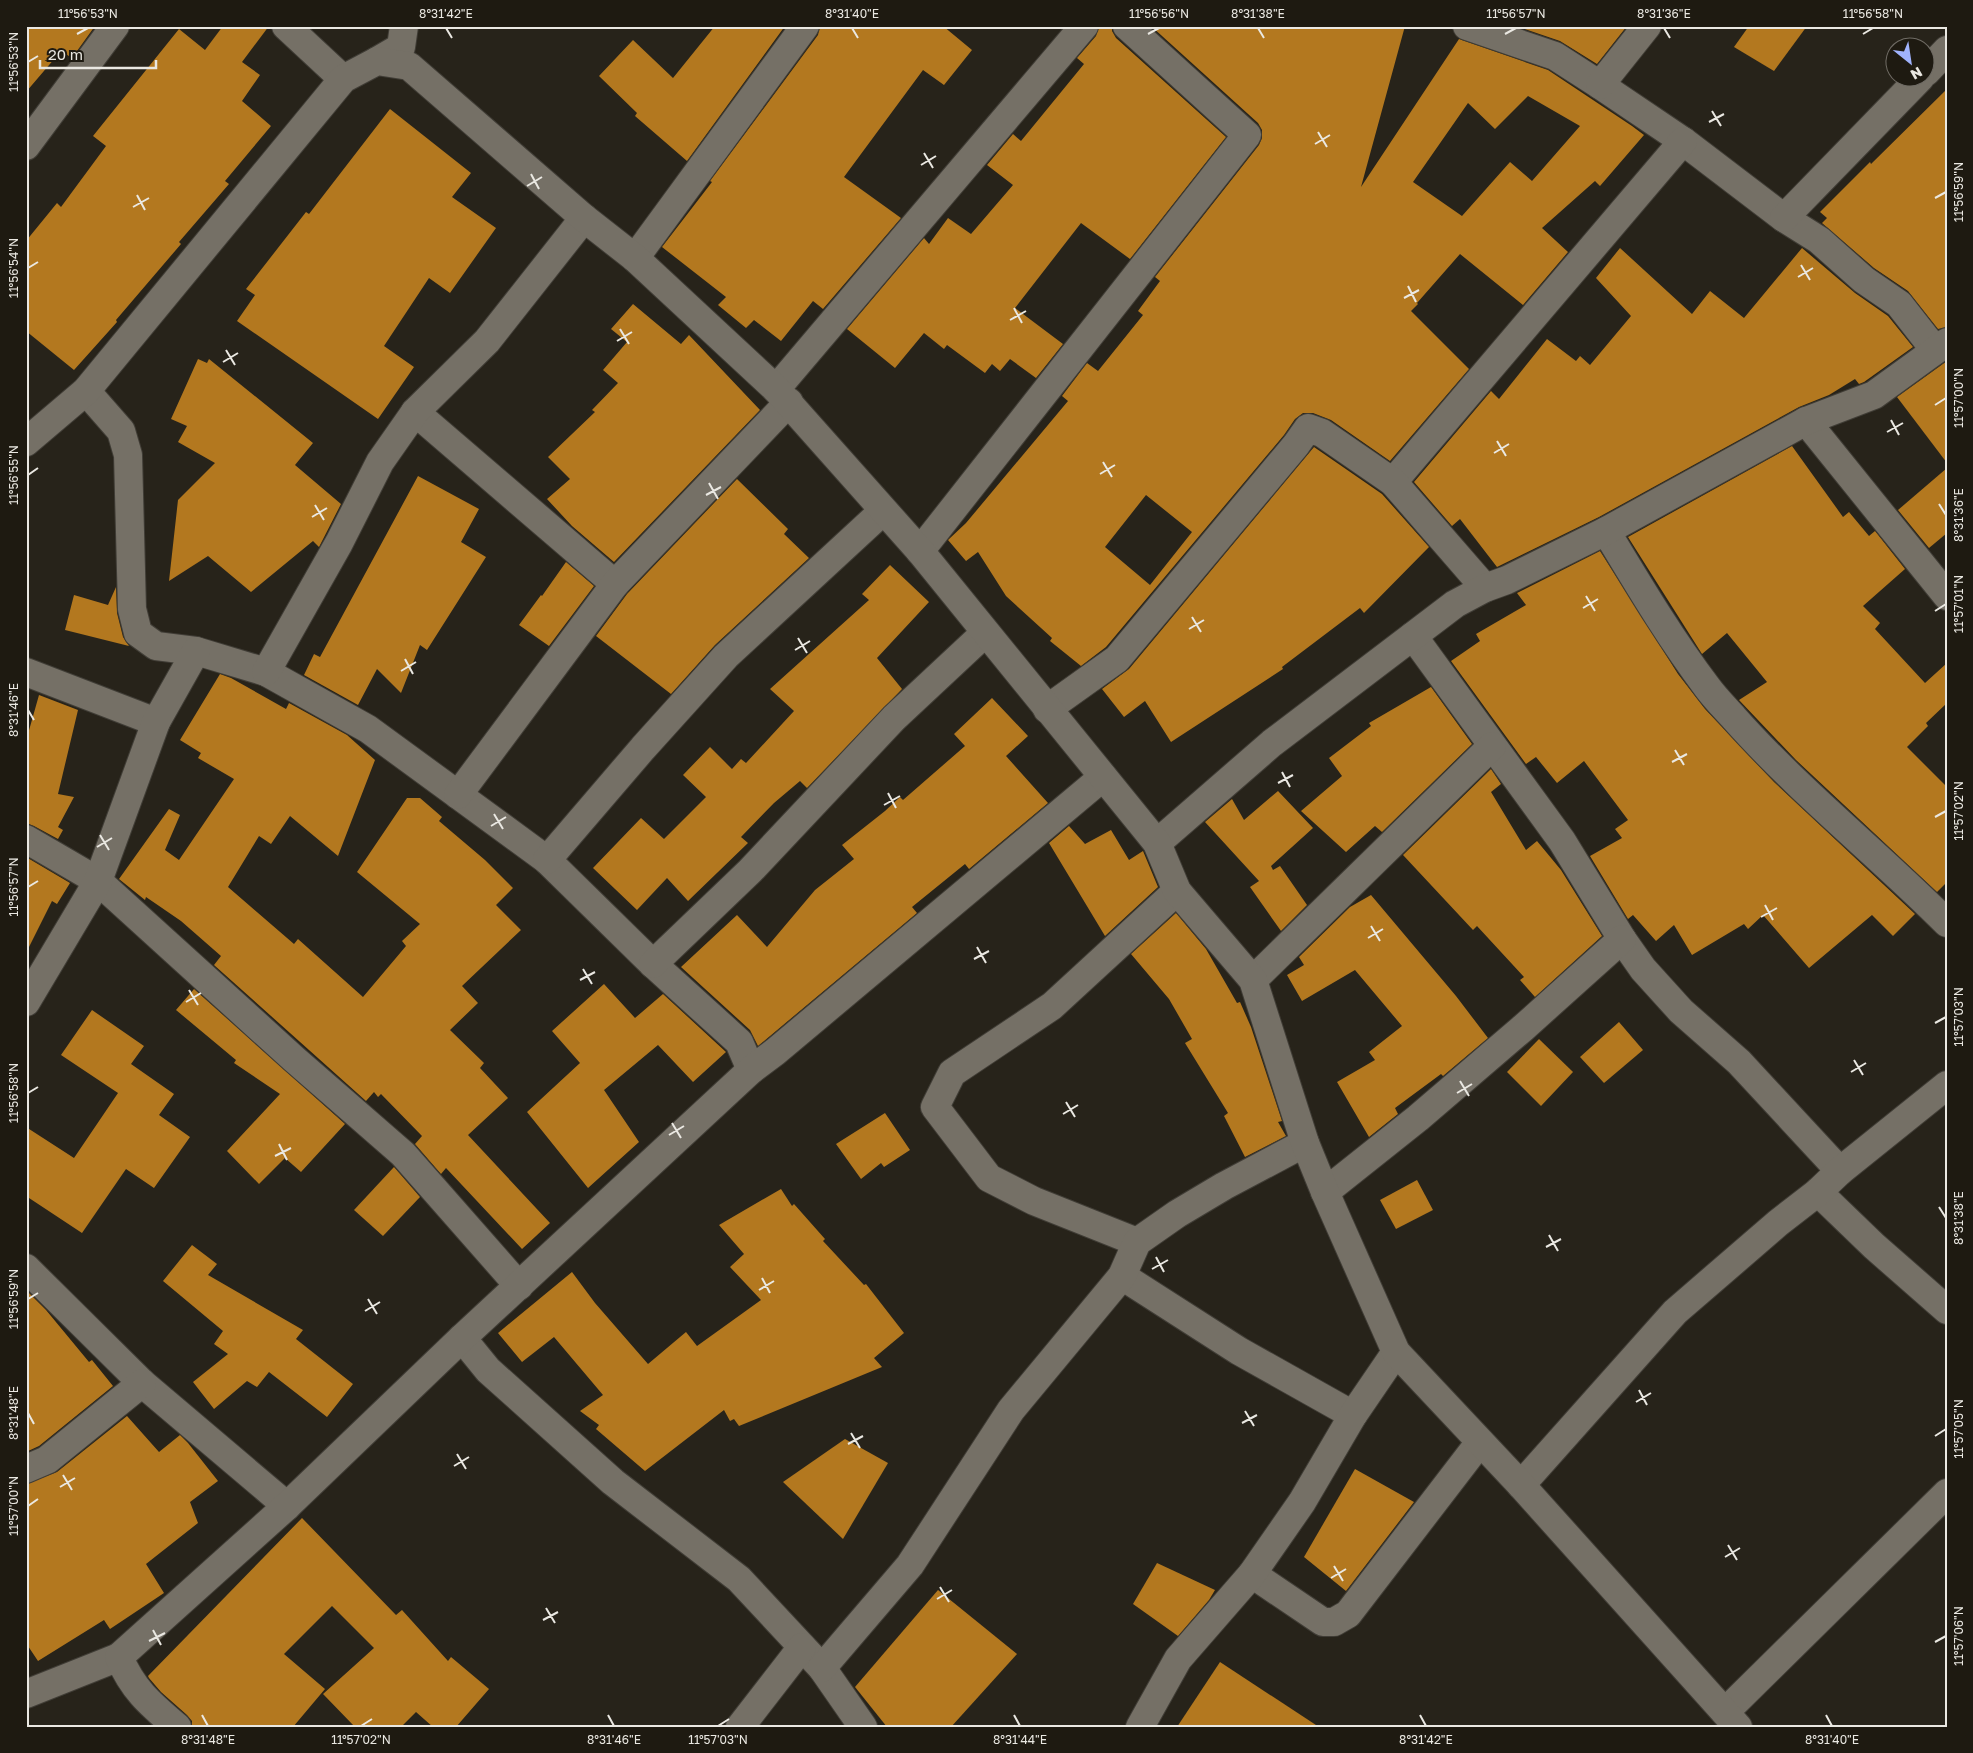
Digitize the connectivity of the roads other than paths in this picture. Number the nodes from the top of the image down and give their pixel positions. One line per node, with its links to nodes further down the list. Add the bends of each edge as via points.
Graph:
1 (115, 26): 17 (street)
2 (286, 26): 13 (street)
3 (423, 26): 9 (street)
4 (805, 26): 20 (street)
5 (1084, 26): 23 (street)
6 (1126, 26): 30 (street, via 1247,135)
7 (1467, 26): 14 (street, via 1555,56)
8 (1647, 26): 14 (street)
9 (402, 36): 11 (street)
10 (1947, 50): 12 (street)
11 (376, 61): 13 (street); 18 (street, via 409,66)
12 (1936, 62)
13 (343, 79): 22 (street)
14 (1600, 85): 16 (street)
15 (1910, 88): 19 (street)
16 (1683, 141): 19 (street); 27 (street)
17 (26, 146)
18 (584, 218): 20 (street); 24 (street, via 487,341)
19 (1784, 218): 21 (street, via 1819,240 1864,280 1899,304)
20 (635, 258): 23 (street)
21 (1941, 346): 25 (street, via 1874,395)
22 (86, 391): 26 (street); 36 (street, via 121,431 128,455 132,609 138,633 156,646)
23 (783, 396): 28 (street); 32 (street)
24 (415, 412): 32 (street); 38 (street, via 380,462 339,543)
25 (1806, 421): 29 (street); 31 (street)
26 (26, 442)
27 (1393, 482): 33 (street); 39 (street, via 1322,433 1308,428 1117,658)
28 (883, 511): 30 (street); 46 (street, via 726,656)
29 (1606, 531): 33 (street); 49 (street, via 1707,687 1758,746)
30 (920, 551): 34 (street)
31 (1942, 578)
32 (616, 584): 43 (street)
33 (1485, 588): 35 (street, via 1455,604)
34 (985, 634): 39 (street); 51 (street, via 894,718 750,871)
35 (1413, 636): 41 (street); 45 (street, via 1272,743)
36 (196, 651): 38 (street); 40 (street)
37 (26, 672): 40 (street)
38 (266, 672): 43 (street, via 368,729)
39 (1047, 709): 42 (street)
40 (156, 722): 47 (street)
41 (1492, 746): 50 (street, via 1562,841); 52 (street)
42 (1103, 777): 45 (street); 54 (street)
43 (458, 795): 46 (street)
44 (26, 839): 47 (street)
45 (1156, 843): 48 (street)
46 (547, 860): 51 (street)
47 (98, 881): 53 (street); 63 (street, via 403,1154)
48 (1176, 891): 52 (street); 60 (street, via 1052,1006 952,1073 935,1107 989,1178 1034,1201)
49 (1947, 923)
50 (1622, 939): 57 (street, via 1643,969 1681,1011 1739,1062); 58 (street, via 1418,1118)
51 (653, 964): 54 (street, via 739,1042)
52 (1253, 980): 56 (street)
53 (26, 1002)
54 (751, 1070): 63 (street)
55 (1947, 1085): 57 (street)
56 (1305, 1143): 58 (street); 60 (street, via 1224,1186)
57 (1840, 1171): 59 (street)
58 (1325, 1192): 66 (street)
59 (1818, 1192): 64 (street); 71 (street, via 1675,1312)
60 (1137, 1242): 62 (street)
61 (26, 1268): 67 (street)
62 (1122, 1276): 68 (street, via 1239,1351); 77 (street, via 1011,1410 910,1565)
63 (519, 1286): 65 (street)
64 (1947, 1310)
65 (462, 1338): 72 (street); 75 (street, via 488,1370 613,1482 739,1579)
66 (1396, 1352): 68 (street); 69 (street)
67 (142, 1383): 70 (street, via 46,1460); 72 (street)
68 (1353, 1415): 74 (street, via 1302,1502)
69 (1480, 1442): 71 (street); 74 (street, via 1348,1614 1334,1622 1323,1622)
70 (26, 1469)
71 (1521, 1485): 79 (street)
72 (287, 1506): 76 (street)
73 (1940, 1510): 79 (street)
74 (1252, 1574): 83 (street, via 1178,1659)
75 (802, 1647): 77 (street); 81 (street)
76 (119, 1657): 78 (street); 80 (street, via 127,1677 144,1698)
77 (822, 1668): 82 (street)
78 (26, 1694)
79 (1732, 1720)
80 (176, 1727)
81 (740, 1727)
82 (863, 1727)
83 (1140, 1727)

